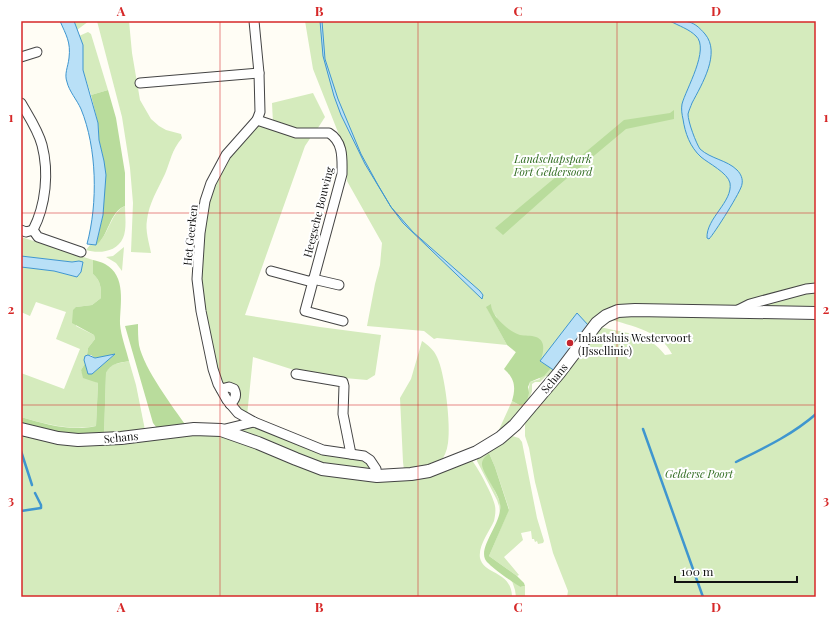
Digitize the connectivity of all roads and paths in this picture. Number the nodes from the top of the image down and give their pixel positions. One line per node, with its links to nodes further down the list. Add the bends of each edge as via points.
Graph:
1 (254, 21): 4 (street)
2 (37, 52): 3 (street)
3 (21, 57)
4 (259, 73): 5 (street); 7 (street, via 260,112)
5 (140, 83)
6 (21, 104): 9 (street, via 42,145 46,168 44,199)
7 (257, 120): 12 (street, Heegsche Bouwing, via 296,133 329,133 339,144 342,174); 19 (street, Het Geerken, via 226,155 211,183 200,233 197,279 200,307 221,389 226,400 238,413)
8 (21, 230): 9 (street)
9 (33, 230): 10 (street, via 38,237)
10 (81, 252)
11 (271, 271): 12 (street)
12 (312, 280): 13 (street); 17 (street, Heegsche Bouwing, via 305,311)
13 (339, 285)
14 (816, 288): 15 (street, Schans, via 750,304)
15 (735, 312): 16 (street, Schans); 23 (street, Schans, via 635,310 618,311 606,316 592,329 515,425 500,438 477,452 428,471)
16 (816, 313)
17 (343, 321)
18 (296, 374): 22 (street, via 343,382 343,414)
19 (254, 422): 21 (street, Schans); 22 (street, via 316,447)
20 (21, 429): 21 (street, Schans, via 78,440 121,438 194,429)
21 (221, 430): 23 (street, Schans, via 322,469)
22 (351, 454): 23 (street, via 364,456 370,460)
23 (377, 476)

